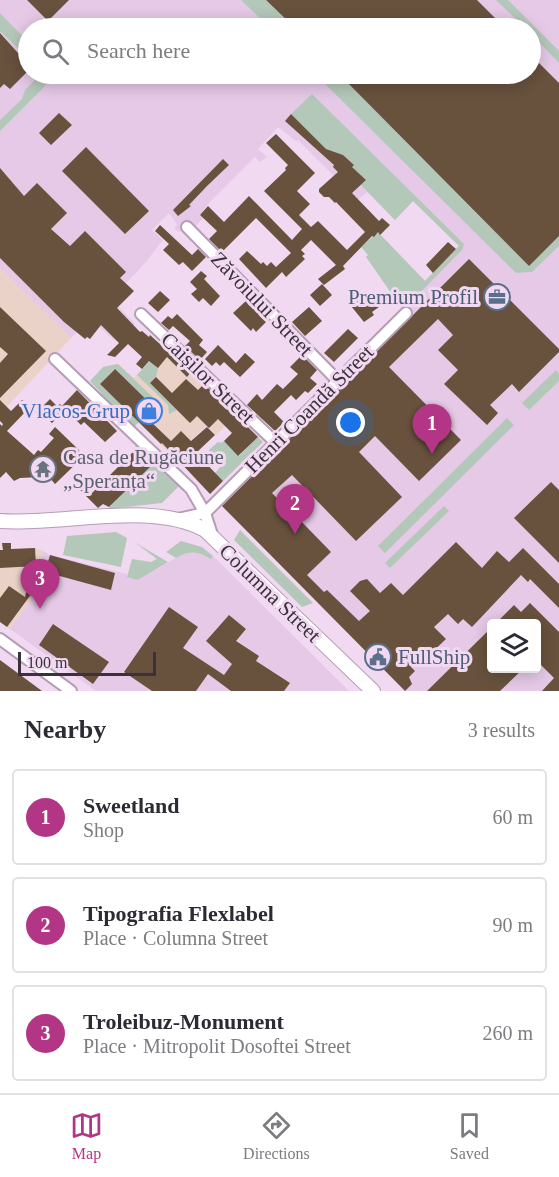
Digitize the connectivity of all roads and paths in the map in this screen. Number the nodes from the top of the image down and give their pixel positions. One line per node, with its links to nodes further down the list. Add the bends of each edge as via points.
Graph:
1 (187, 227): 5 (street, Zăvoiului Street)
2 (406, 313): 5 (street, Henri Coandă Street)
3 (141, 314): 6 (street, Caișilor Street)
4 (55, 359): 7 (street, Columna Street, via 191,489)
5 (337, 380): 6 (street, Henri Coandă Street)
6 (275, 442): 7 (street, Henri Coandă Street)
7 (205, 513): 8 (street); 10 (street, Columna Street)
8 (178, 519): 9 (main road, via 125,516); 10 (main road)
9 (0, 521)
10 (213, 538): 13 (main road, Columna Street)
11 (0, 639): 12 (street)
12 (71, 691)
13 (373, 691)

